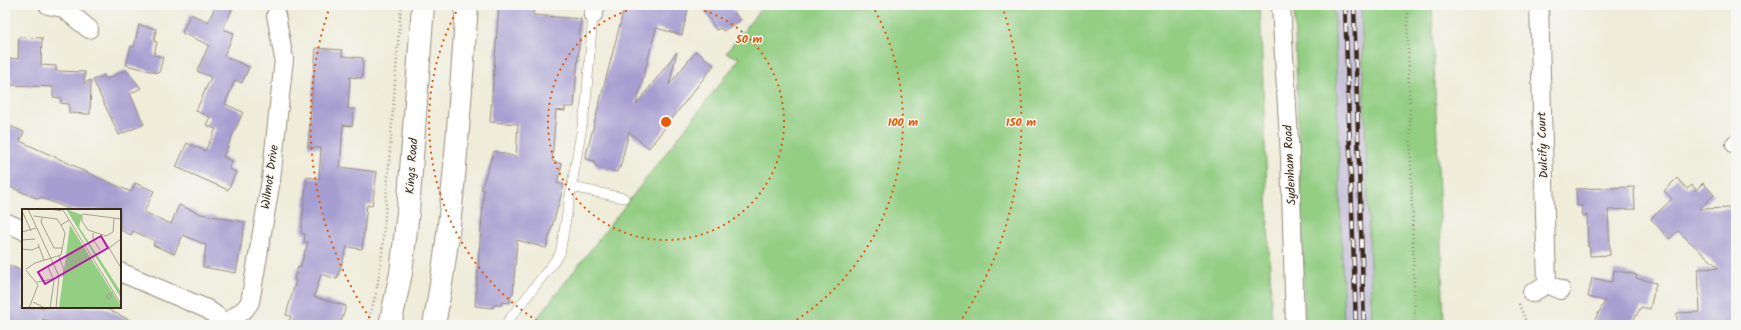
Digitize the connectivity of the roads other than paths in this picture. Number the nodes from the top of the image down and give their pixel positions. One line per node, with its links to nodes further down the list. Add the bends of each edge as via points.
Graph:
1 (48, 5): 8 (street, via 63,8)
2 (423, 5): 16 (main road, Kings Road, via 402,273)
3 (467, 5): 17 (main road, via 452,195)
4 (1281, 5): 19 (street, Sydenham Road)
5 (1539, 5): 14 (street, Dulcify Court)
6 (594, 10): 9 (lane, via 586,103)
7 (276, 15): 15 (street, Wilmot Drive, via 284,59 267,203 250,302 235,318)
8 (89, 29)
9 (572, 187): 10 (lane); 18 (lane, via 560,254)
10 (624, 198)
11 (5, 222): 12 (street)
12 (22, 230)
13 (121, 272): 15 (street, via 207,309)
14 (1540, 292)
15 (224, 324)
16 (390, 325)
17 (434, 325)
18 (505, 325)
19 (1296, 325)

